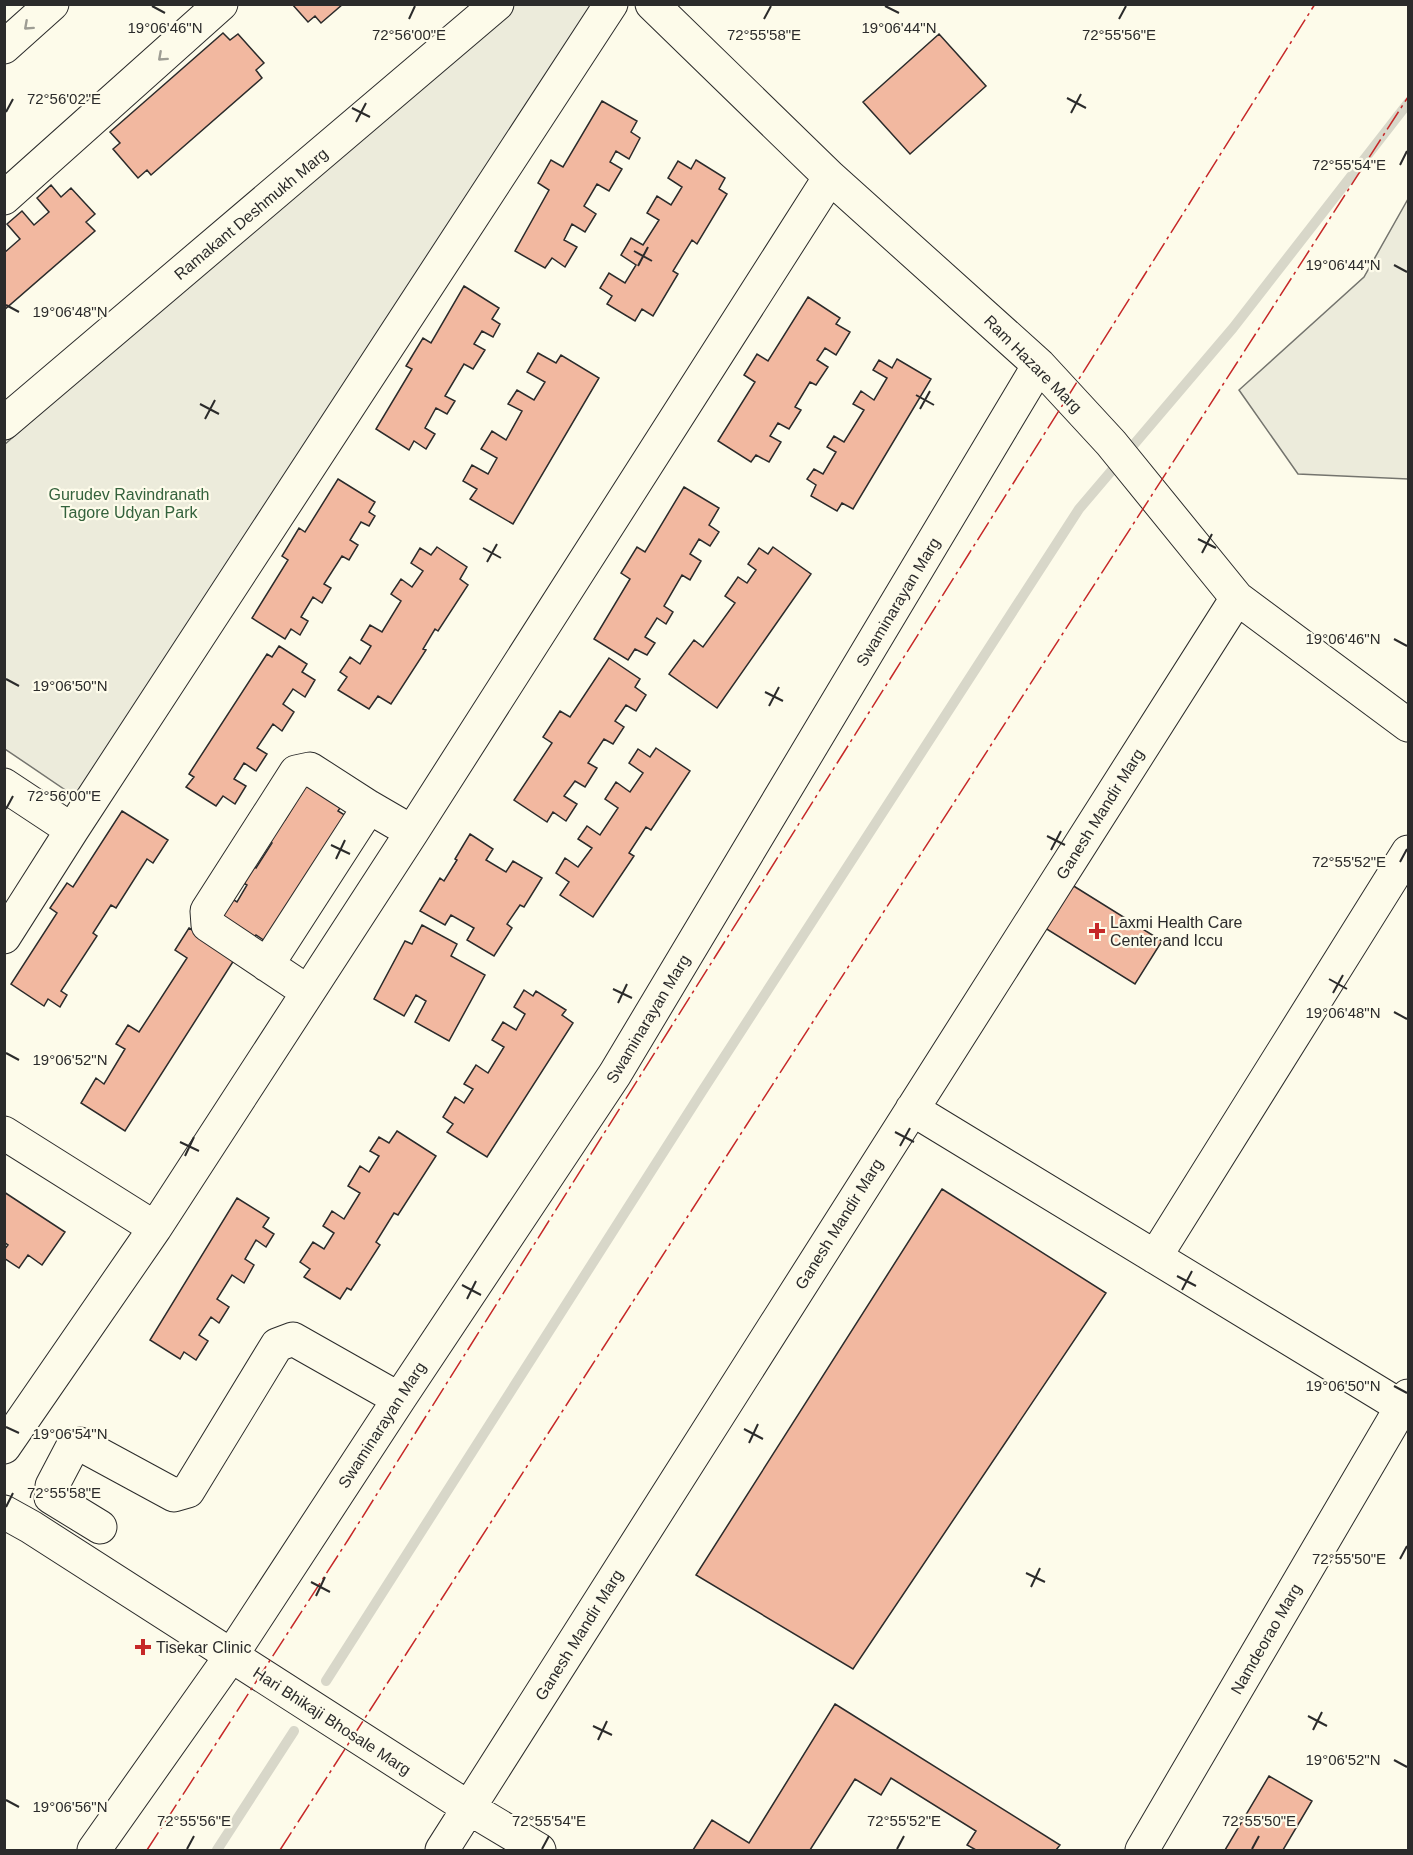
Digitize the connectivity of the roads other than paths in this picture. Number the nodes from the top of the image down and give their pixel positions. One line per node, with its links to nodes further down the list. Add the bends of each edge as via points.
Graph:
1 (52, 4): 6 (main road, one-way to 6)
2 (221, 4): 8 (main road, one-way to 8)
3 (497, 4): 10 (main road, Ramakant Deshmukh Marg)
4 (611, 4): 15 (main road)
5 (652, 4): 7 (main road, Ram Hazare Marg)
6 (4, 47)
7 (830, 177): 9 (main road, Ram Hazare Marg); 16 (main road)
8 (4, 198)
9 (1039, 366): 11 (main road, Ram Hazare Marg, via 1111,443); 27 (main road, Swaminarayan Marg, via 615,1074)
10 (4, 423)
11 (1236, 598): 12 (main road, Ram Hazare Marg); 23 (main road, Ganesh Mandir Marg)
12 (1408, 726)
13 (4, 785): 15 (main road)
14 (362, 817): 16 (main road); 19 (main road); 21 (main road, via 310,769 296,772 207,911 208,925)
15 (72, 830): 18 (main road)
16 (405, 842): 20 (main road)
17 (1408, 852): 26 (main road)
18 (4, 937)
19 (284, 938): 20 (main road); 21 (main road)
20 (326, 964): 22 (main road)
21 (267, 965): 22 (main road)
22 (308, 992): 25 (main road)
23 (912, 1109): 26 (main road); 35 (main road, Ganesh Mandir Marg)
24 (4, 1133): 25 (main road)
25 (155, 1228): 29 (main road)
26 (1155, 1257): 28 (main road)
27 (399, 1398): 30 (main road, via 293,1339 277,1345 188,1491 174,1495 80,1444 73,1446 52,1485 51,1497); 34 (main road, Swaminarayan Marg)
28 (1406, 1404): 39 (main road, Namdeorao Marg)
29 (4, 1447)
30 (69, 1508): 32 (main road); 33 (main road)
31 (4, 1512): 33 (main road, Hari Bhikaji Bhosale Marg)
32 (100, 1527)
33 (51, 1539): 34 (main road, Hari Bhikaji Bhosale Marg)
34 (231, 1656): 35 (main road, Hari Bhikaji Bhosale Marg); 36 (main road, Swaminarayan Marg)
35 (469, 1809): 37 (main road, Ganesh Mandir Marg); 38 (main road, Hari Bhikaji Bhosale Marg)
36 (94, 1851)
37 (442, 1851)
38 (540, 1851)
39 (1142, 1851)

